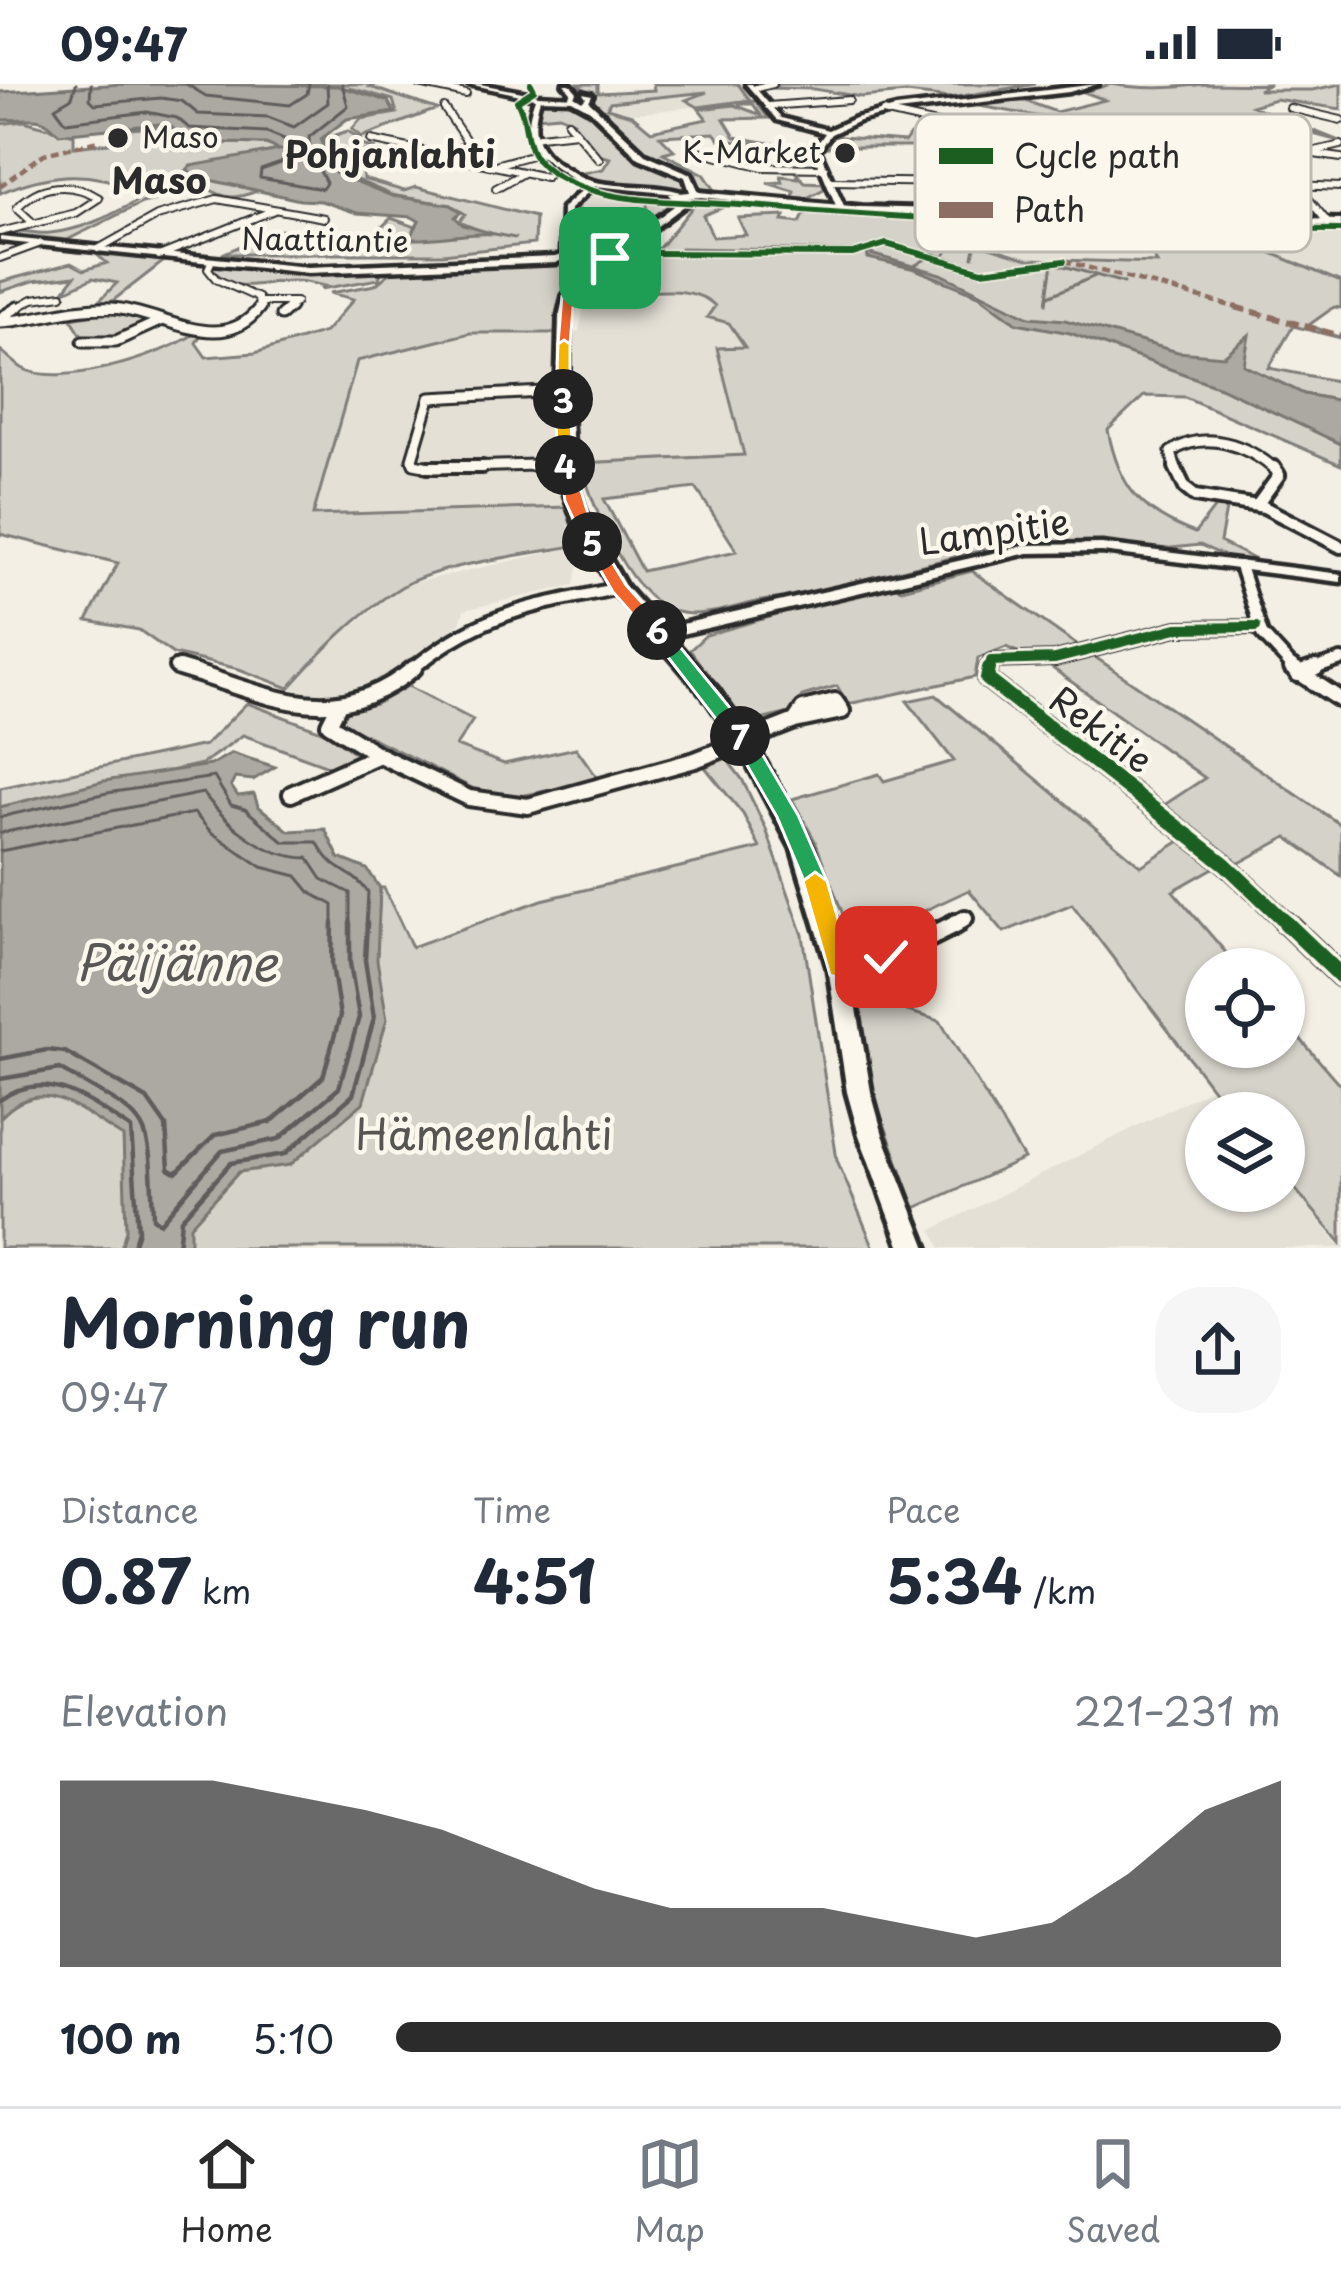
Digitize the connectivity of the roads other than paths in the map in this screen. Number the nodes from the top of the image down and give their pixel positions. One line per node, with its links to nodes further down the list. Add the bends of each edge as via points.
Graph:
1 (419, 84): 7 (street)
2 (471, 84): 9 (street)
3 (567, 84): 8 (main road)
4 (773, 84): 6 (street)
5 (1095, 84): 14 (street)
6 (753, 86): 11 (street)
7 (466, 94)
8 (577, 96): 9 (street); 39 (main road, via 642,156 682,173)
9 (540, 97): 20 (street)
10 (849, 100): 11 (street)
11 (768, 106): 19 (street, via 780,120)
12 (444, 108): 26 (street, via 469,145)
13 (1290, 108): 16 (street)
14 (883, 112): 15 (street); 19 (street)
15 (915, 119)
16 (1341, 120)
17 (568, 122): 18 (street)
18 (576, 132): 20 (street); 28 (street)
19 (827, 132): 30 (street, via 816,145)
20 (531, 136): 23 (street)
21 (370, 140): 26 (street)
22 (1341, 145): 25 (street)
23 (542, 152): 29 (street); 35 (street, via 556,168)
24 (699, 152): 30 (street, via 764,167)
25 (1313, 153): 27 (street)
26 (446, 155): 29 (street)
27 (1341, 158)
28 (599, 159)
29 (494, 166): 31 (street)
30 (825, 168): 34 (street)
31 (524, 172): 32 (street); 38 (street)
32 (546, 177)
33 (915, 177): 34 (street)
34 (831, 181): 41 (street)
35 (595, 185): 39 (street); 52 (street, Naattiantie, via 566,208 565,246 556,260 366,270)
36 (1311, 186): 37 (street)
37 (1341, 187)
38 (496, 188)
39 (685, 194): 41 (main road); 59 (main road, via 673,212 574,286 564,317)
40 (1311, 201): 46 (street)
41 (845, 208): 43 (main road)
42 (274, 210): 44 (street); 49 (street, via 206,201 157,216); 50 (street)
43 (915, 210)
44 (324, 218)
45 (32, 223): 45 (street, via 86,209 99,197 81,188 40,190 17,208); 47 (street)
46 (1336, 223)
47 (0, 235): 48 (street, Naattiantie)
48 (41, 243): 49 (street, Naattiantie); 51 (street)
49 (98, 249): 50 (street, Naattiantie)
50 (159, 256): 52 (street, Naattiantie)
51 (0, 258)
52 (211, 262): 54 (street, via 216,279)
53 (62, 295): 56 (street, via 33,299)
54 (261, 302): 55 (street, via 296,302); 57 (street, via 255,316 224,329)
55 (281, 315)
56 (0, 320): 57 (street, via 107,308)
57 (160, 321): 58 (street, via 116,341)
58 (83, 340)
59 (563, 391): 60 (main road); 60 (street, via 430,398 412,459 435,468)
60 (565, 464): 65 (main road, via 581,521)
61 (1258, 504): 61 (street, via 1192,494 1177,479 1171,452 1212,438 1274,466 1280,475); 62 (street)
62 (1341, 547)
63 (1240, 566): 64 (street, Lampitie); 66 (street); 67 (street, Lampitie, via 1102,548 1028,549)
64 (1341, 578)
65 (619, 588): 67 (main road); 72 (street, via 488,619 395,686)
66 (1256, 627): 70 (street); 79 (street, Rekitie, via 1198,622 1053,659 1003,659 991,662 987,679 1225,864)
67 (660, 634): 74 (main road)
68 (1341, 660): 70 (street)
69 (175, 667): 72 (street)
70 (1298, 674): 71 (street)
71 (1341, 700)
72 (338, 706): 75 (street, via 329,724)
73 (795, 721): 74 (street)
74 (746, 744): 75 (street, via 505,807 461,797); 78 (main road, via 802,848)
75 (379, 755): 76 (street)
76 (291, 794)
77 (964, 918): 78 (street, via 886,957)
78 (839, 967): 80 (main road, via 859,1092)
79 (1341, 976)
80 (914, 1248)

